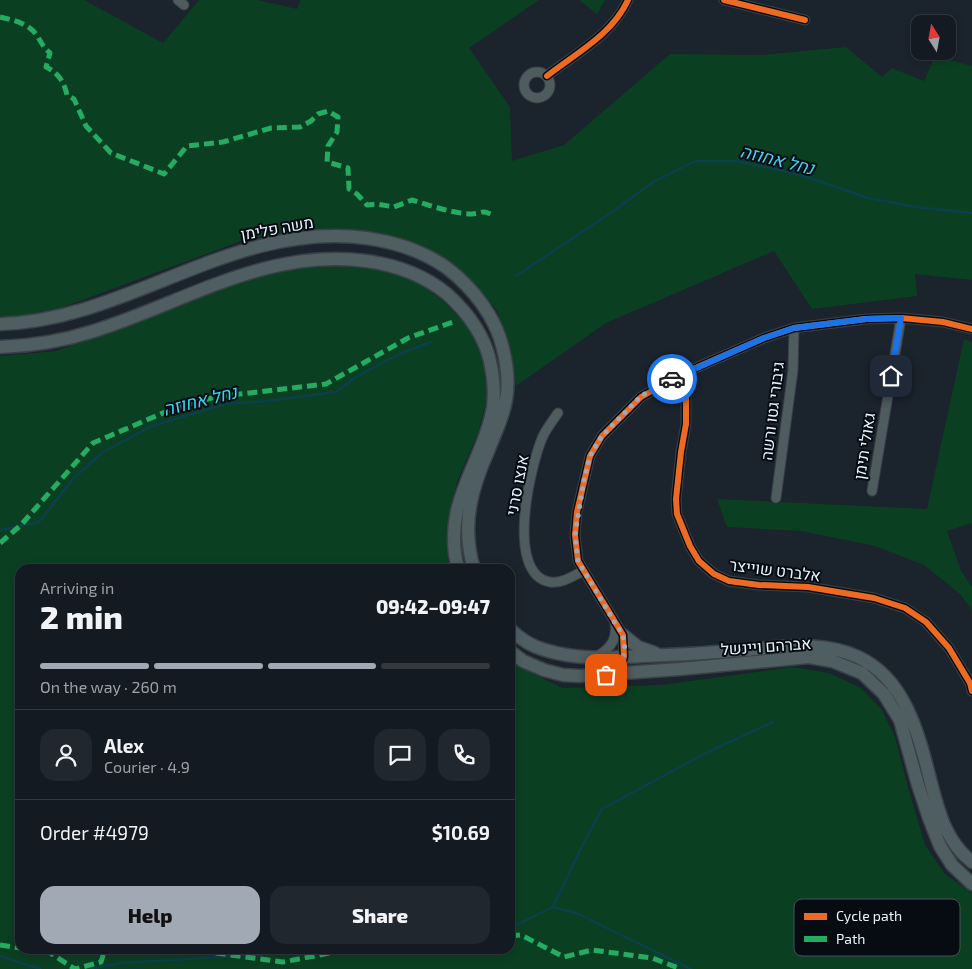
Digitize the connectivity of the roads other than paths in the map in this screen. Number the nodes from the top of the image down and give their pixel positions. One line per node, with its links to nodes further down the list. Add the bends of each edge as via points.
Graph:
1 (628, 0): 4 (street, via 607,31)
2 (724, 0): 3 (street)
3 (805, 20)
4 (547, 76)
5 (901, 318): 7 (street); 8 (street); 12 (street, גאולי תימן)
6 (0, 324): 15 (main road, משה פלימן, via 73,314 222,256 295,238 335,236 372,239 390,242 431,258 463,282 486,310 499,334 506,360 506,401 469,509 468,533)
7 (794, 328): 10 (street); 13 (street, גיבורי גטו ורשה, via 793,370)
8 (972, 329)
9 (0, 347): 14 (main road, via 44,344 95,331 229,279 292,262 353,260 388,265 419,276 444,292 464,312 484,342 492,371 493,406 464,484 456,517 454,545)
10 (682, 374): 16 (street, via 641,396 602,436 590,456 575,535 578,561); 25 (street, אלברט שוייצר, via 686,424 677,514 699,562 728,581 808,587 874,598 904,608 926,622 949,648)
11 (558, 413): 16 (street, אנצו סרני, via 543,436 535,461 526,502 525,547 533,570 550,582)
12 (872, 491)
13 (776, 498)
14 (457, 564)
15 (473, 564)
16 (583, 571): 17 (street)
17 (615, 623): 19 (street); 22 (street, via 615,638 606,651)
18 (515, 633): 22 (main road, via 529,644 545,650)
19 (623, 635): 21 (main road, via 638,647); 23 (street)
20 (515, 655): 24 (main road, via 544,670 563,675)
21 (662, 656): 23 (main road, אברהם ויינשל); 26 (main road, אברהם ויינשל, via 804,645 858,657 878,670 893,685 914,725 941,821 950,838)
22 (596, 657): 23 (main road)
23 (624, 657): 24 (street, via 618,668)
24 (606, 675): 27 (main road, אברהם ויינשל, via 809,657 832,661 862,673 884,694 900,720 918,785 940,846 952,865)
25 (972, 691)
26 (972, 862)
27 (972, 884)

